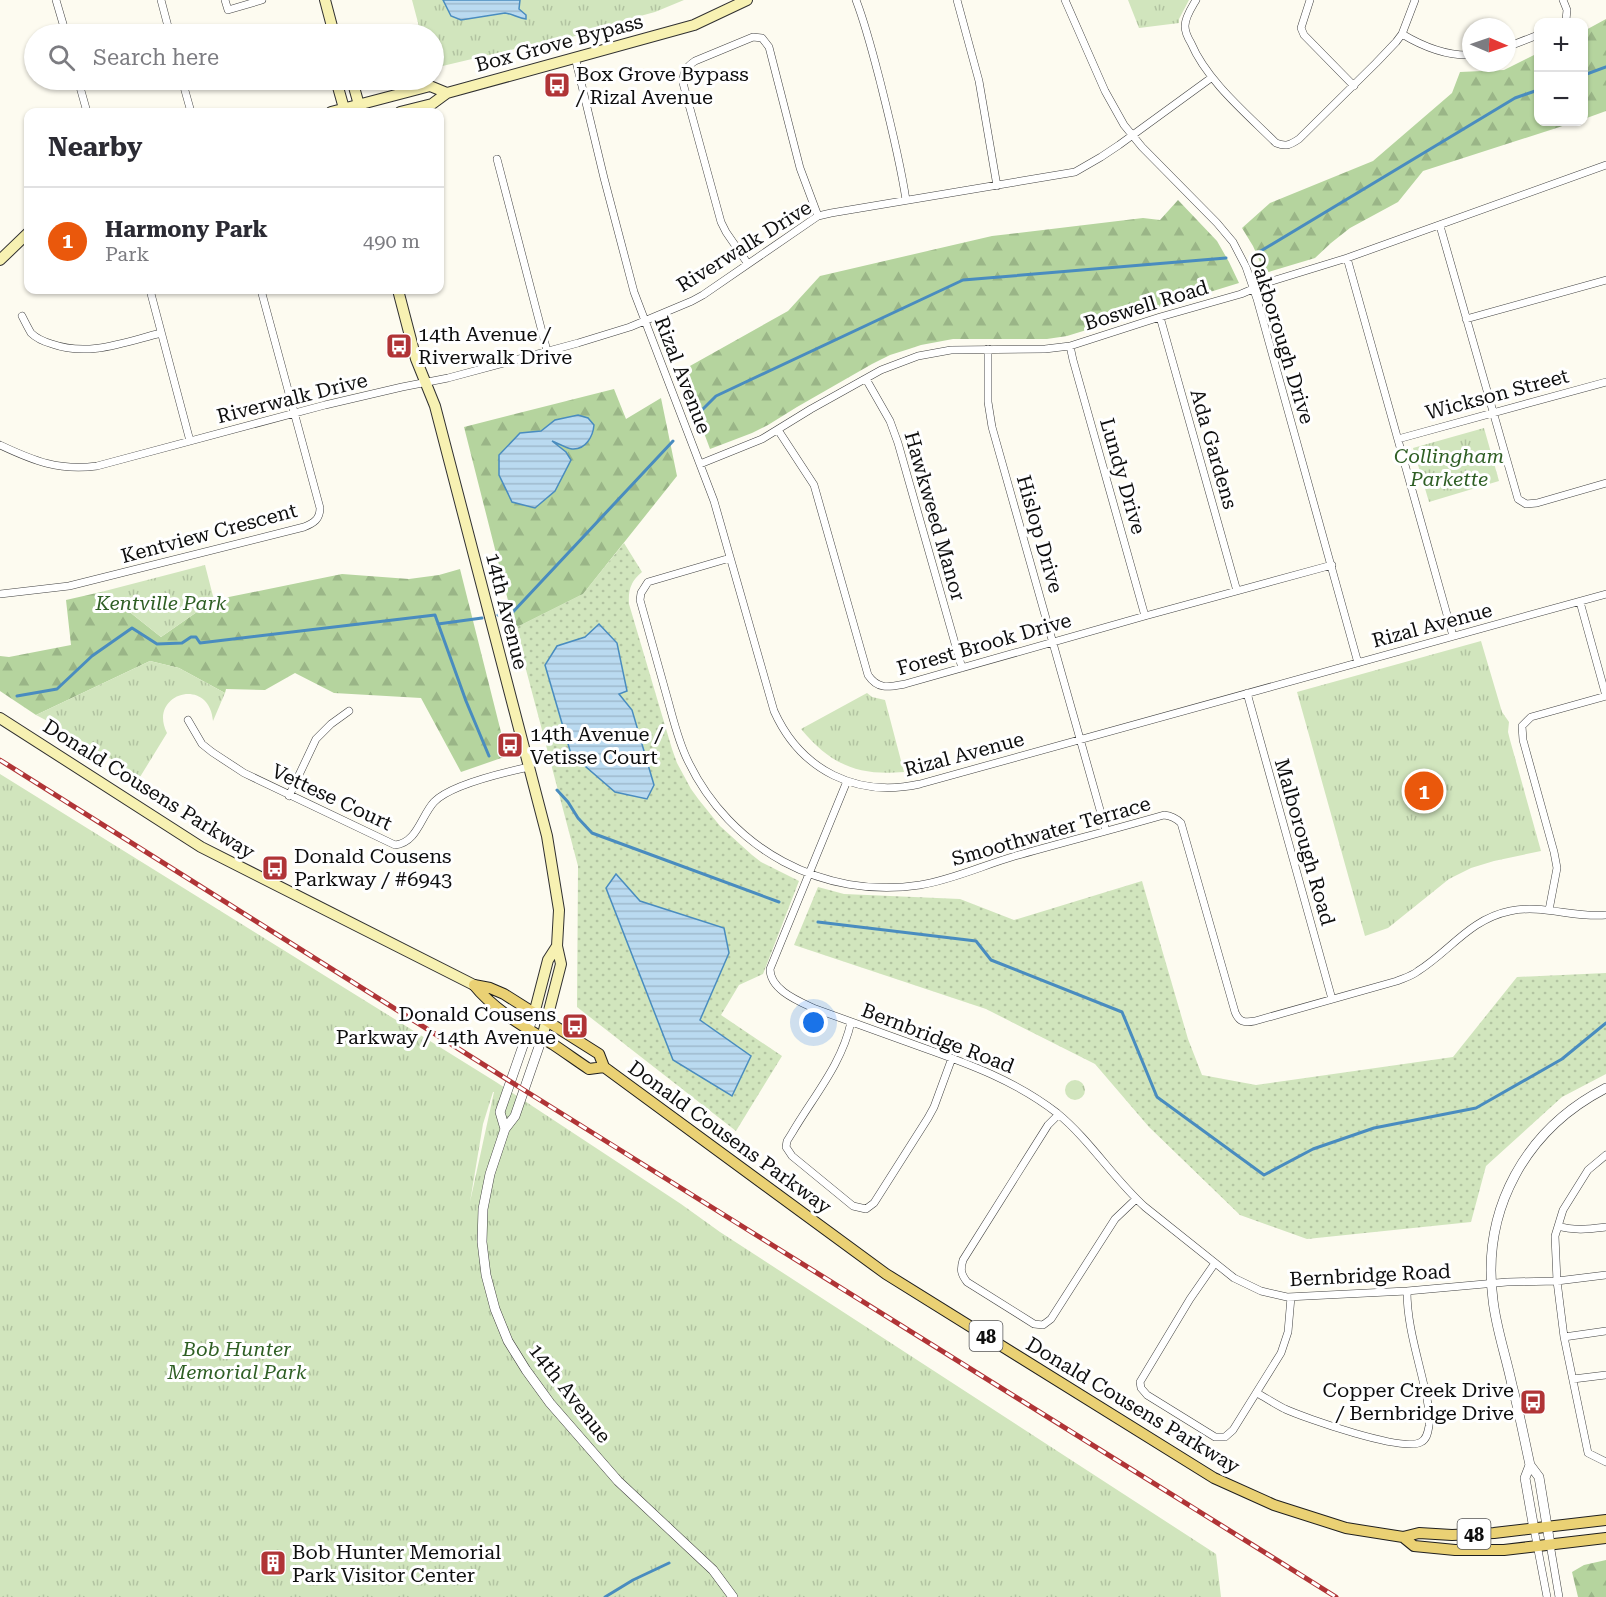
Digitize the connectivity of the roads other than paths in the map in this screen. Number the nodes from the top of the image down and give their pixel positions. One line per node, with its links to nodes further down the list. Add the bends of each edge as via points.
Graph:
1 (56, 0): 15 (street)
2 (161, 0): 16 (street)
3 (225, 0): 4 (street, via 228,10)
4 (262, 0)
5 (325, 0): 17 (main road)
6 (747, 0): 22 (main road, Box Grove Bypass, via 694,25)
7 (856, 0): 42 (street, via 884,95)
8 (957, 0): 41 (street, via 979,81)
9 (1065, 0): 38 (street, Oakborough Drive, via 1113,107)
10 (1196, 0): 23 (street, via 1184,24 1192,48)
11 (1310, 0): 24 (street, via 1301,28 1304,35)
12 (1415, 0): 18 (street)
13 (1563, 0): 14 (street)
14 (1566, 18)
15 (63, 24)
16 (167, 24)
17 (331, 24)
18 (1402, 34): 21 (street, via 1436,49); 24 (street)
19 (1534, 36): 20 (street)
20 (1516, 43)
21 (1462, 54)
22 (574, 57): 31 (main road, Box Grove Bypass); 57 (street, Rizal Avenue, via 624,255)
23 (1211, 78): 24 (street, via 1283,146 1299,139); 38 (street, Riverwalk Drive)
24 (1354, 86)
25 (81, 90): 32 (street)
26 (184, 90): 33 (street)
27 (339, 90): 34 (main road)
28 (355, 90): 35 (main road)
29 (418, 90): 36 (main road, Box Grove Bypass)
30 (440, 90): 31 (main road, Box Grove Bypass)
31 (447, 93): 37 (main road, Box Grove Bypass, via 432,104)
32 (86, 108)
33 (189, 108)
34 (344, 108)
35 (360, 108)
36 (363, 108)
37 (416, 108)
38 (1132, 135): 41 (street, Riverwalk Drive, via 1075,171); 50 (street, Oakborough Drive, via 1226,232 1243,259)
39 (498, 159): 61 (street)
40 (1606, 165): 44 (street, Boswell Road)
41 (997, 186): 42 (street, Riverwalk Drive)
42 (906, 200): 43 (street, Riverwalk Drive)
43 (818, 216): 48 (street, Riverwalk Drive); 48 (street, via 800,168 769,47 762,38 753,37 687,66 683,83 716,209)
44 (1440, 226): 46 (street, Boswell Road); 56 (street)
45 (24, 237): 47 (main road)
46 (1347, 258): 50 (street, Boswell Road); 68 (street)
47 (0, 260)
48 (748, 264): 57 (street, Riverwalk Drive, via 698,298)
49 (1606, 280): 56 (street)
50 (1253, 288): 55 (street, Boswell Road); 74 (street, Oakborough Drive)
51 (151, 294): 58 (street)
52 (262, 294): 65 (street)
53 (399, 294): 63 (main road, 14th Avenue)
54 (22, 316): 58 (street, via 32,334 45,342 76,350 101,349)
55 (1160, 317): 59 (street, Boswell Road); 75 (street, Ada Gardens)
56 (1466, 319): 66 (street)
57 (645, 320): 61 (street, Riverwalk Drive); 71 (street, Rizal Avenue)
58 (161, 333): 69 (street)
59 (1070, 345): 60 (street, Boswell Road); 79 (street, Lundy Drive)
60 (988, 349): 62 (street, Boswell Road, via 918,356); 81 (street, Hislop Drive, via 990,416)
61 (547, 351): 63 (street, Riverwalk Drive)
62 (866, 379): 67 (street, Boswell Road); 83 (street, Hawkweed Manor, via 898,443)
63 (426, 382): 65 (street, Riverwalk Drive); 90 (main road, 14th Avenue)
64 (1606, 382): 66 (street, Wickson Street)
65 (294, 413): 69 (street, Riverwalk Drive); 76 (street, Kentview Crescent, via 320,508 315,522 69,586)
66 (1492, 413): 68 (street, Wickson Street); 72 (street, via 1518,499 1526,504)
67 (778, 430): 71 (street, Boswell Road); 83 (street, Forest Brook Drive, via 814,485 871,680 886,688)
68 (1398, 439): 80 (street)
69 (190, 441): 70 (street, Riverwalk Drive, via 81,468 41,462)
70 (0, 445)
71 (700, 464): 73 (street, Rizal Avenue)
72 (1606, 483)
73 (730, 558): 91 (street, Rizal Avenue, via 780,724 810,760); 94 (street, Smoothwater Terrace, via 648,582 640,600 680,743 700,784 722,814 755,845)
74 (1332, 565): 75 (street, Forest Brook Drive); 82 (street, Oakborough Drive)
75 (1237, 591): 79 (street, Forest Brook Drive)
76 (0, 594)
77 (1606, 594): 78 (street, Rizal Avenue)
78 (1580, 602): 80 (street, Rizal Avenue); 85 (street)
79 (1145, 615): 81 (street, Forest Brook Drive)
80 (1453, 636): 82 (street, Rizal Avenue)
81 (1053, 642): 83 (street, Forest Brook Drive); 89 (street, Hislop Drive)
82 (1358, 663): 84 (street, Rizal Avenue)
83 (962, 668)
84 (1247, 693): 89 (street, Rizal Avenue); 99 (street, Malborough Road)
85 (1606, 696): 95 (street, via 1531,717 1522,726 1557,868)
86 (349, 711): 92 (street, via 316,739)
87 (0, 718): 98 (main road, Donald Cousens Parkway / 48, via 201,847)
88 (188, 720): 92 (street, Vettese Court, via 202,744 212,752)
89 (1081, 739): 91 (street, Rizal Avenue, via 908,787 879,788); 93 (street, Hislop Drive)
90 (529, 767): 92 (street, Vettese Court, via 443,795 410,839 395,845); 97 (main road, 14th Avenue, via 547,836 559,910)
91 (847, 781): 94 (street, Bernbridge Road)
92 (290, 796)
93 (1106, 831): 94 (street, Smoothwater Terrace, via 920,885 857,886); 99 (street, Smoothwater Terrace, via 1164,815 1181,823 1235,1012 1243,1022)
94 (809, 873): 102 (street, Bernbridge Road, via 770,977 796,999)
95 (1549, 910): 96 (street, Smoothwater Terrace); 99 (street, Smoothwater Terrace, via 1520,909 1493,916 1473,926 1417,972)
96 (1606, 915)
97 (557, 946): 100 (main road, 14th Avenue, via 548,960); 101 (main road, 14th Avenue, via 561,964)
98 (474, 985): 100 (main road, Donald Cousens Parkway / 48, via 504,994); 103 (main road, Donald Cousens Parkway / 48)
99 (1332, 999)
100 (534, 1014): 101 (main road, Donald Cousens Parkway / 48); 103 (street, 14th Avenue)
101 (547, 1022): 104 (main road, 14th Avenue); 106 (main road, Donald Cousens Parkway / 48, via 599,1054)
102 (851, 1022): 105 (street, Bernbridge Road); 105 (street, via 838,1061 786,1147 853,1206 866,1209 874,1203 934,1107)
103 (529, 1030): 104 (main road, Donald Cousens Parkway / 48); 109 (street, 14th Avenue, via 500,1112)
104 (542, 1038): 106 (main road, Donald Cousens Parkway / 48, via 589,1069); 109 (street, 14th Avenue, via 515,1116)
105 (952, 1058): 108 (street, Bernbridge Road, via 1013,1084)
106 (604, 1067): 130 (main road, Donald Cousens Parkway / 48, via 886,1274 1214,1478 1274,1505 1346,1528)
107 (1606, 1088): 117 (street, via 1557,1121 1520,1166 1497,1223)
108 (1058, 1115): 111 (street, Bernbridge Road); 111 (street, via 963,1260 960,1269 967,1282 1034,1324 1043,1325 1051,1319 1115,1219)
109 (505, 1129): 134 (street, 14th Avenue, via 485,1197 483,1242 486,1275 508,1341 550,1403 618,1481 713,1570)
110 (1606, 1155): 112 (street, via 1588,1170 1563,1210)
111 (1136, 1199): 114 (street, Bernbridge Road)
112 (1558, 1226): 113 (street, via 1569,1230); 116 (street)
113 (1606, 1227)
114 (1215, 1263): 119 (street, Bernbridge Road, via 1251,1287); 124 (street, via 1145,1371 1141,1388 1215,1437 1225,1437 1233,1430)
115 (1606, 1275): 116 (street, Bernbridge Road)
116 (1557, 1281): 117 (street, Bernbridge Road); 121 (street)
117 (1492, 1284): 118 (street, Bernbridge Road); 126 (street)
118 (1407, 1291): 119 (street, Bernbridge Road); 124 (street, via 1429,1413 1427,1435 1422,1442 1403,1444 1341,1429 1288,1410)
119 (1291, 1297): 124 (street, via 1286,1341)
120 (1606, 1331): 121 (street)
121 (1564, 1337): 123 (street)
122 (1606, 1375): 123 (street)
123 (1573, 1379): 125 (street, via 1588,1453)
124 (1257, 1393)
125 (1606, 1462)
126 (1530, 1465): 128 (street, via 1539,1477); 129 (street, via 1525,1478)
127 (1606, 1520): 128 (main road, Donald Cousens Parkway / 48)
128 (1547, 1528): 129 (main road, Donald Cousens Parkway / 48); 132 (street)
129 (1534, 1529): 130 (main road, Donald Cousens Parkway / 48); 133 (street)
130 (1402, 1537): 133 (main road, Donald Cousens Parkway / 48, via 1414,1546 1455,1550)
131 (1606, 1538): 132 (main road, Donald Cousens Parkway / 48)
132 (1550, 1544): 133 (main road, Donald Cousens Parkway / 48); 136 (street)
133 (1537, 1546): 135 (street)
134 (733, 1597)
135 (1547, 1597)
136 (1558, 1597)

